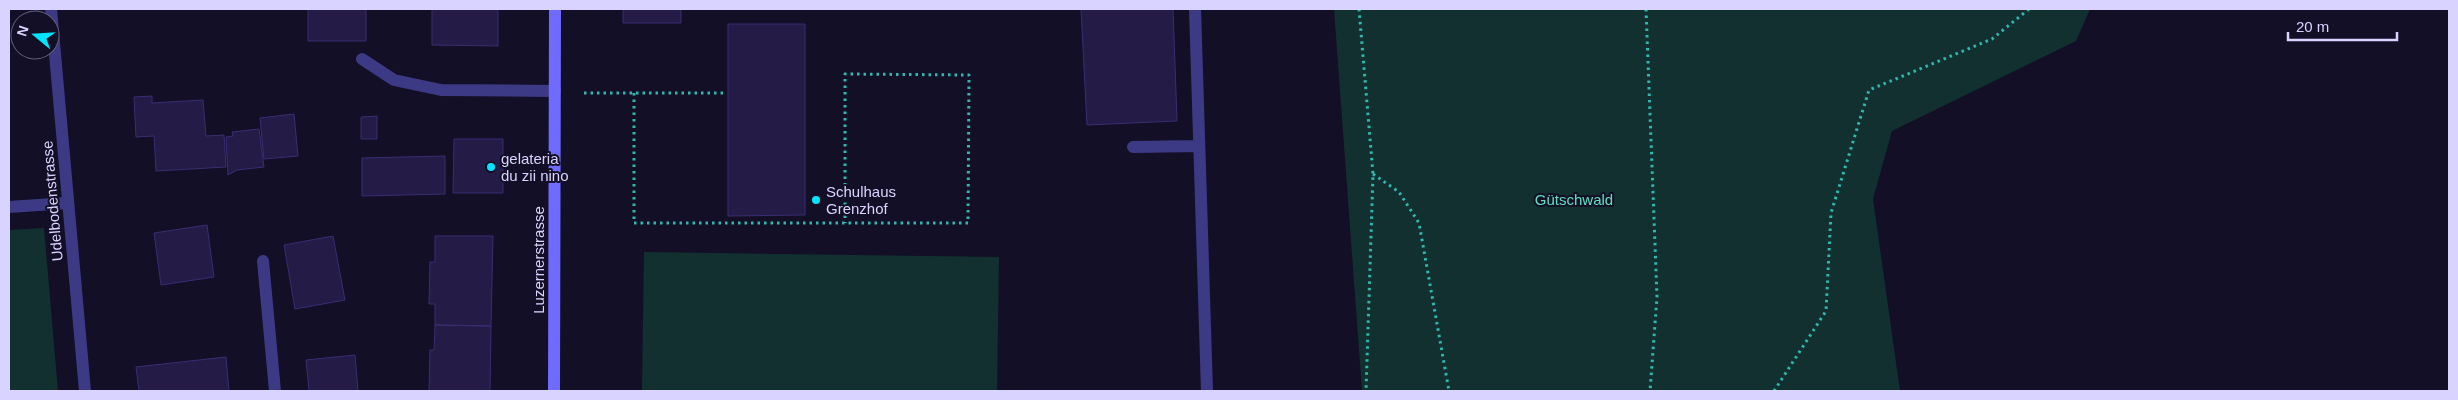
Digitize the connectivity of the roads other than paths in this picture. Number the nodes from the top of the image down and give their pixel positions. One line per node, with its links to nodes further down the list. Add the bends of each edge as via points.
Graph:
1 (51, 9): 8 (street, Udelbodenstrasse)
2 (555, 9): 5 (main road, Luzernerstrasse)
3 (1195, 9): 6 (street)
4 (362, 59): 5 (street, via 394,80 441,90)
5 (554, 91): 13 (main road, Luzernerstrasse)
6 (1199, 146): 7 (street); 14 (street)
7 (1133, 147)
8 (68, 202): 9 (street); 11 (street, Udelbodenstrasse)
9 (9, 207)
10 (263, 261): 12 (street)
11 (85, 391)
12 (275, 391)
13 (554, 391)
14 (1207, 391)

